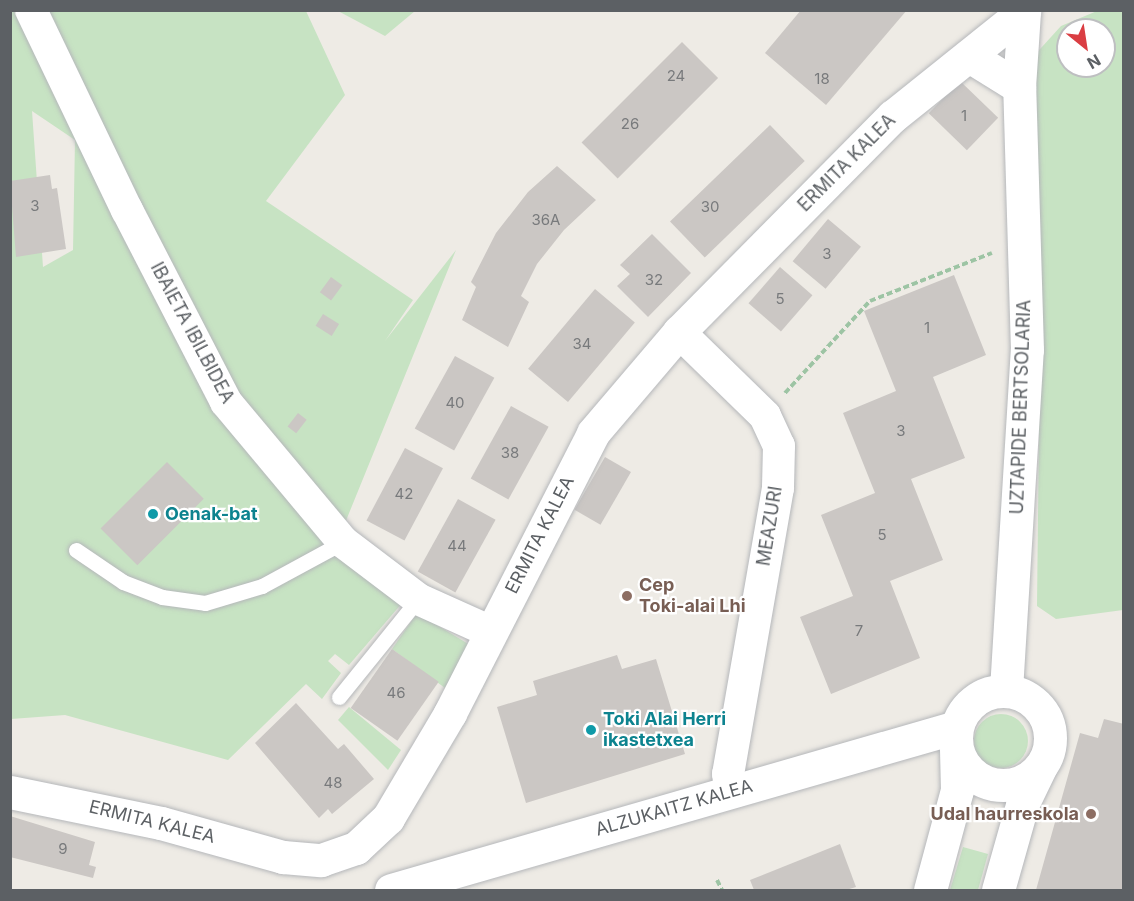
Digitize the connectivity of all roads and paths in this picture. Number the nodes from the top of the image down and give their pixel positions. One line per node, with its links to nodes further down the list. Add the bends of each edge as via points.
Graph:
1 (31, 10): 8 (street, IBAIETA IBILBIDEA, via 127,210 226,402)
2 (1025, 11): 3 (street, ERMITA KALEA); 4 (street, UZTAPIDE BERTSOLARIA)
3 (969, 56): 4 (street); 6 (street, ERMITA KALEA, via 893,116)
4 (1019, 87): 5 (street, UZTAPIDE BERTSOLARIA)
5 (1024, 241): 7 (path, via 870,301); 12 (street, UZTAPIDE BERTSOLARIA, via 1027,350)
6 (679, 332): 7 (street, MEAZURI); 11 (street, ERMITA KALEA, via 593,433)
7 (765, 416): 17 (street, MEAZURI, via 779,446 778,488 728,774)
8 (343, 542): 9 (lane, via 262,586 205,603 162,597 123,582); 10 (street, IBAIETA IBILBIDEA)
9 (76, 550)
10 (418, 599): 11 (street, IBAIETA IBILBIDEA); 13 (lane)
11 (490, 632): 16 (street, ERMITA KALEA, via 450,713 388,818 356,848 339,855 321,860 283,857 161,822)
12 (1006, 690): 14 (street, via 974,700 963,712); 15 (street, via 1033,701 1049,726 1047,756)
13 (339, 697)
14 (956, 738): 15 (street, via 967,769 985,782 1015,784); 17 (street, ALZUKAITZ KALEA); 21 (street, via 957,790)
15 (1040, 768): 22 (street, via 1022,805)
16 (10, 792)
17 (731, 792): 19 (street, ALZUKAITZ KALEA)
18 (717, 880): 20 (path)
19 (392, 891)
20 (722, 891)
21 (930, 891)
22 (998, 891)

